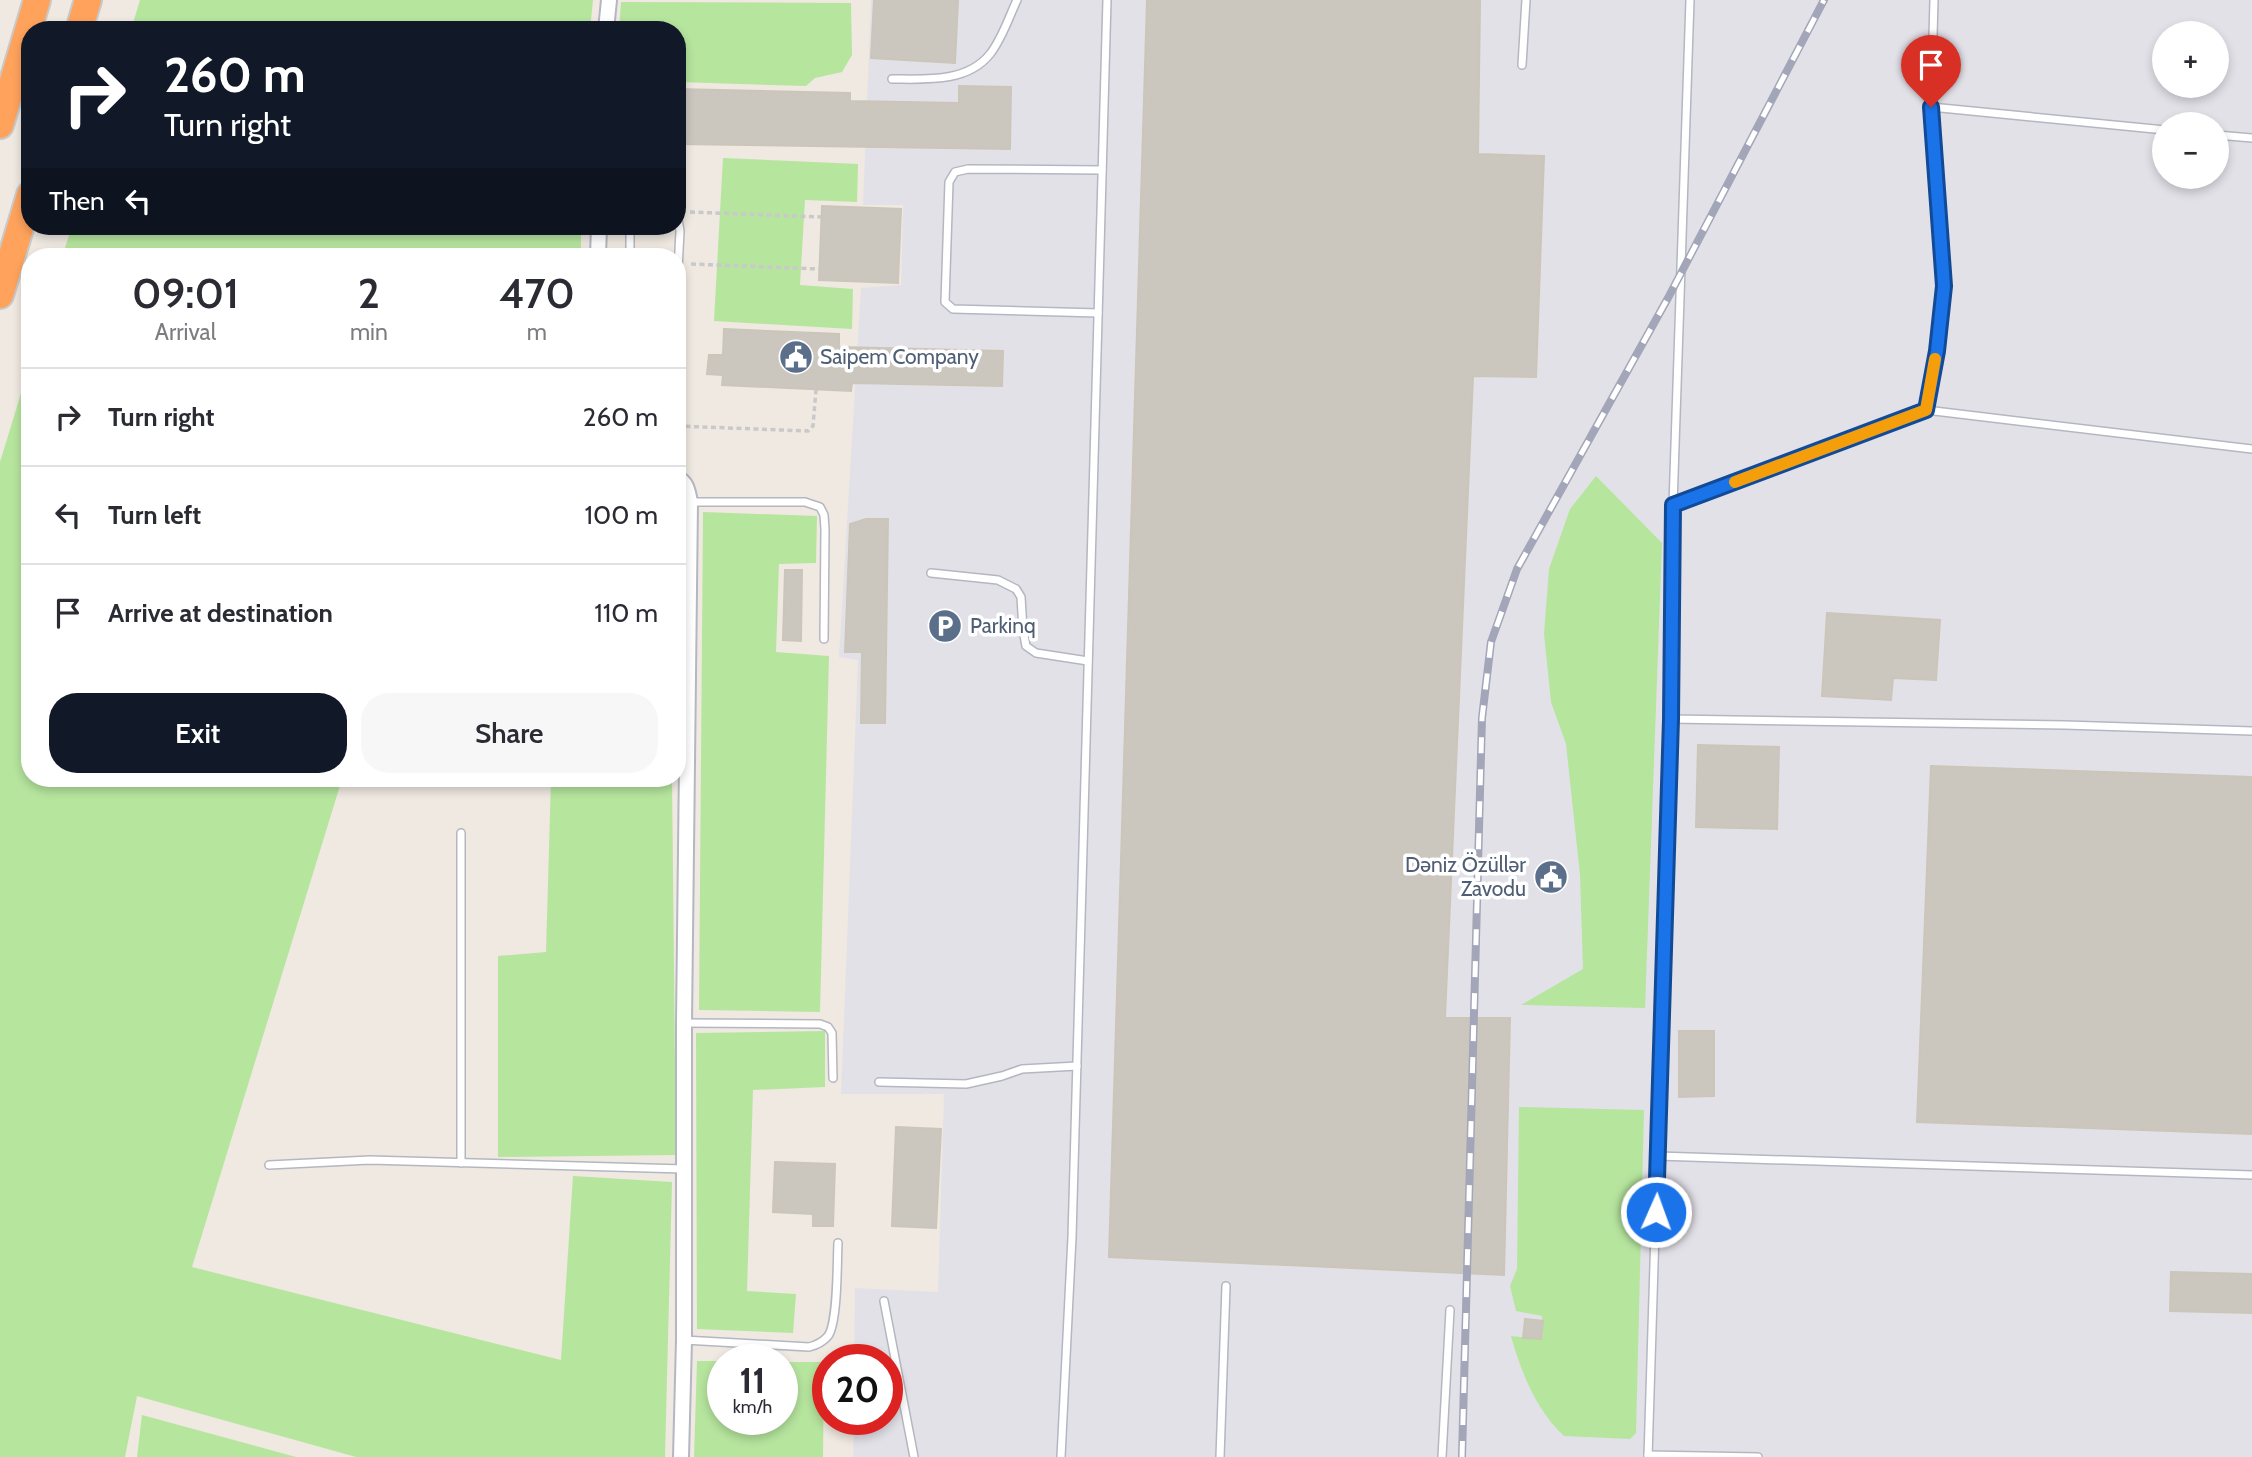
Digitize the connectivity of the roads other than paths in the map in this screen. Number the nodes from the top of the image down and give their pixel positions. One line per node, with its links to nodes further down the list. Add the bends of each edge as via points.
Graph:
1 (37, 0): 9 (highway)
2 (88, 0): 10 (highway)
3 (609, 0): 11 (street)
4 (1017, 0): 14 (lane, via 994,49 979,65 951,77)
5 (1107, 0): 20 (lane)
6 (1526, 0): 13 (lane)
7 (1690, 0): 28 (lane)
8 (1934, 0): 15 (lane)
9 (31, 21)
10 (82, 21)
11 (607, 21)
12 (21, 54): 16 (highway)
13 (1522, 65)
14 (892, 79)
15 (1931, 107): 17 (lane); 24 (lane, via 1944,286)
16 (0, 125)
17 (2152, 129)
18 (2229, 136): 19 (lane)
19 (2252, 138)
20 (1102, 170): 23 (lane); 23 (lane, via 955,172 948,182 945,272 945,302 953,309)
21 (21, 225): 22 (highway)
22 (0, 295)
23 (1098, 313): 31 (lane)
24 (1926, 410): 25 (lane); 28 (lane)
25 (2252, 449)
26 (686, 486): 27 (street)
27 (690, 502): 30 (lane, via 806,502 820,507 825,529); 35 (street)
28 (1673, 505): 32 (lane)
29 (931, 573): 31 (lane, via 998,580 1016,589 1021,597 1026,646 1036,653)
30 (824, 639)
31 (1088, 661): 36 (lane)
32 (1671, 719): 33 (lane); 39 (lane)
33 (2252, 731)
34 (461, 833): 40 (lane)
35 (684, 1023): 37 (lane, via 820,1024 832,1033); 42 (street)
36 (1077, 1066): 38 (lane, via 1022,1069 966,1084); 52 (lane)
37 (833, 1078)
38 (879, 1082)
39 (1658, 1156): 43 (lane); 49 (lane)
40 (461, 1163): 41 (lane, via 370,1160); 42 (lane)
41 (269, 1165)
42 (684, 1169): 48 (street)
43 (2252, 1175)
44 (838, 1243): 48 (lane, via 834,1319 829,1334 818,1344)
45 (1226, 1286): 53 (lane)
46 (884, 1301): 51 (lane)
47 (1450, 1310): 54 (lane)
48 (684, 1340): 50 (street)
49 (1648, 1456): 55 (lane)
50 (681, 1457)
51 (915, 1457)
52 (1061, 1457)
53 (1220, 1457)
54 (1443, 1457)
55 (1758, 1457)

